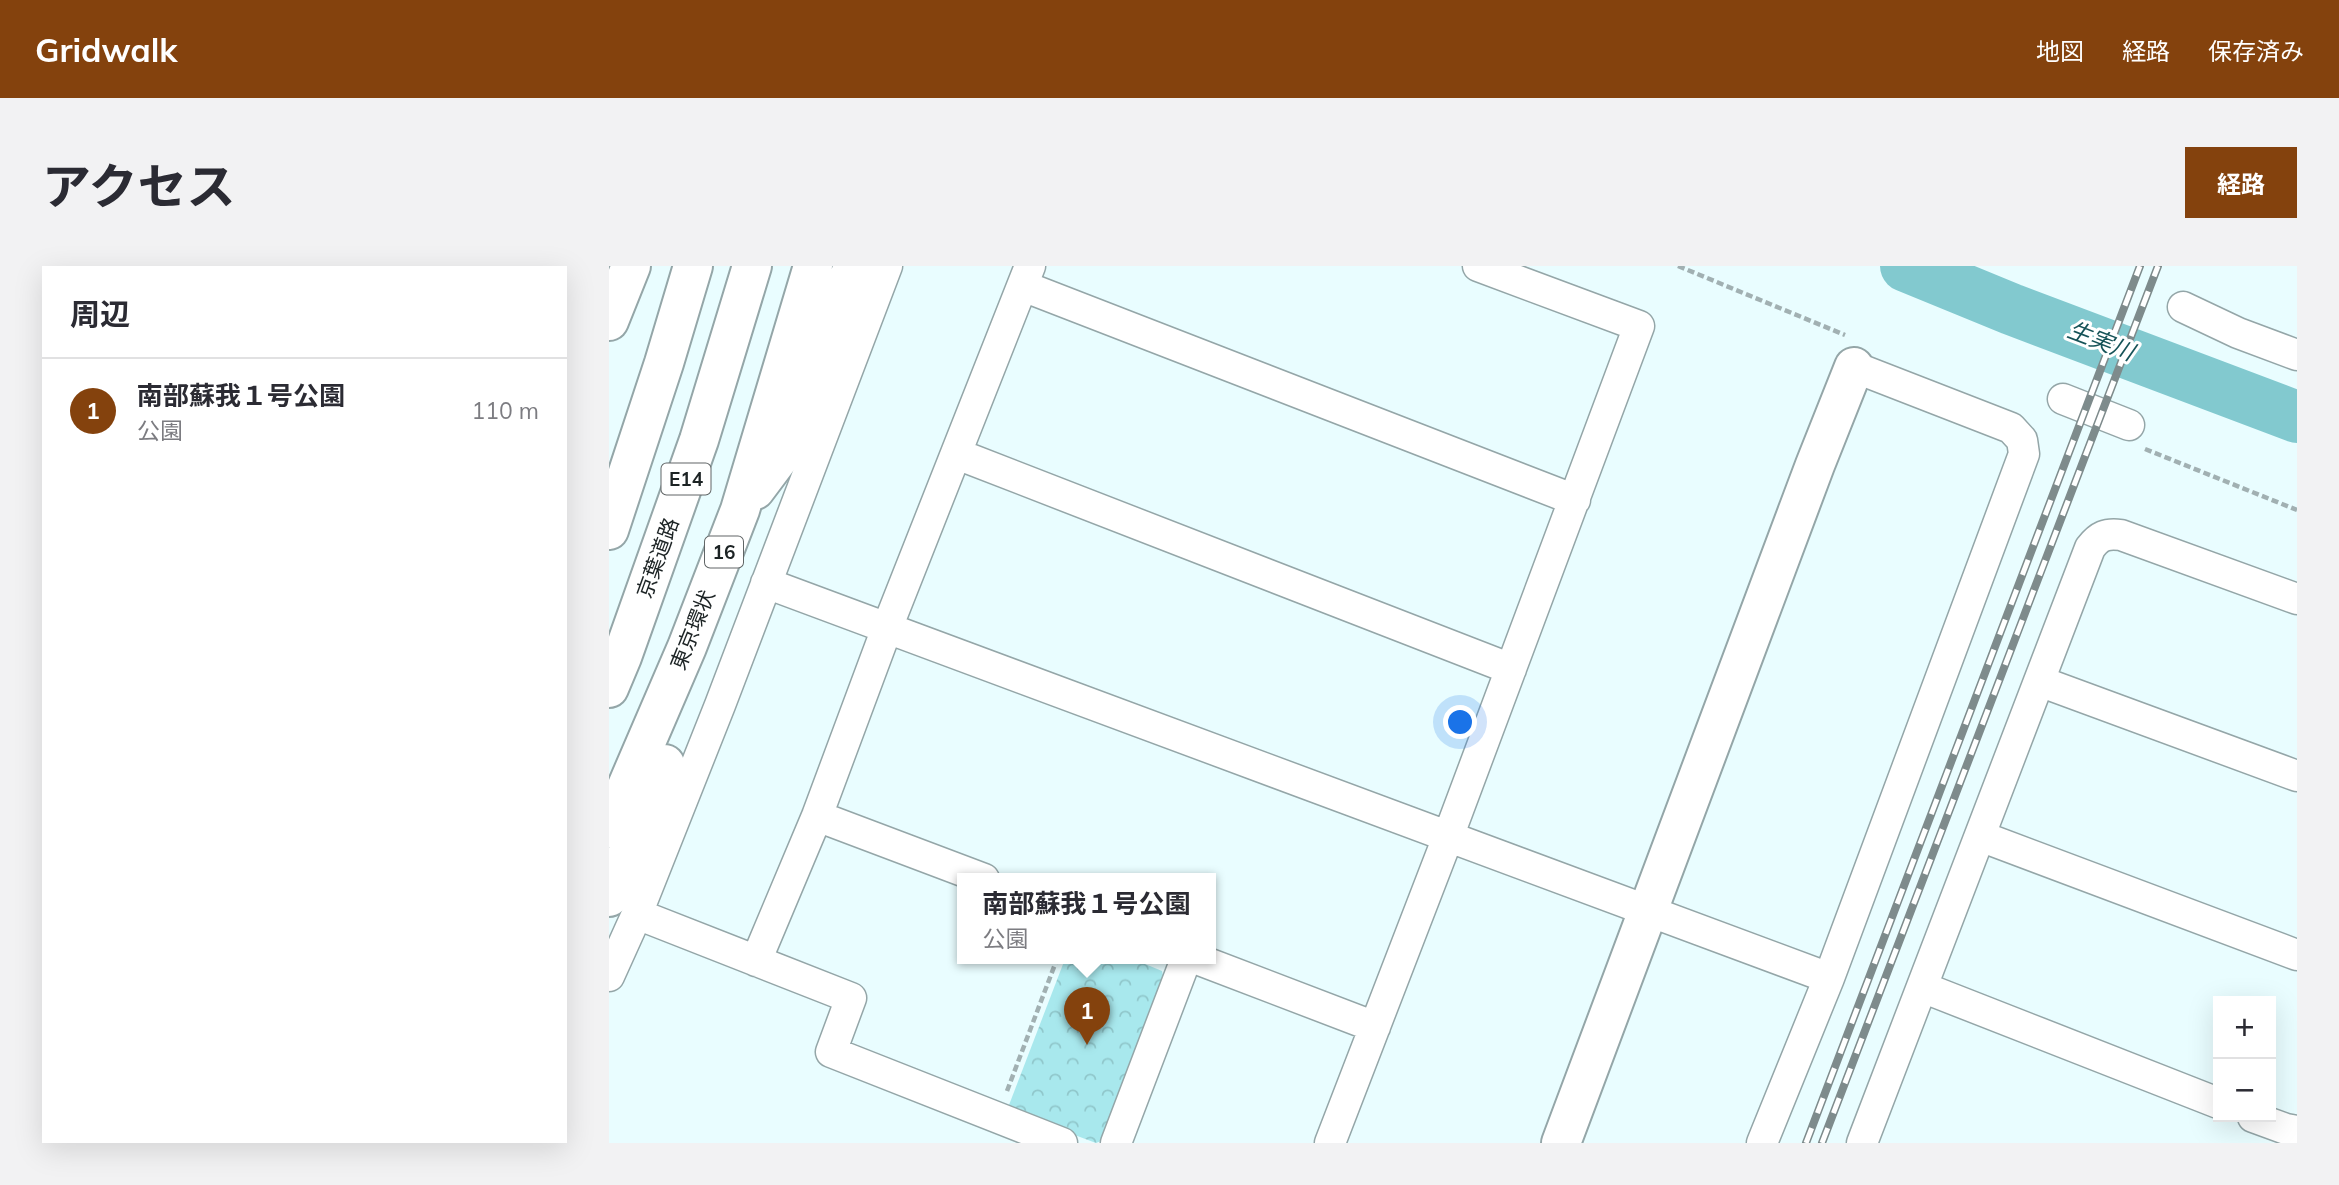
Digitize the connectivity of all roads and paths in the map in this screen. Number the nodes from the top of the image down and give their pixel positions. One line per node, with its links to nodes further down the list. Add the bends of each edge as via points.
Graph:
1 (631, 266): 10 (main road)
2 (693, 266): 19 (main road, E14)
3 (752, 266): 26 (main road, 京葉道路 / E14, via 699,440)
4 (813, 266): 17 (main road, 東京環状 / 16)
5 (853, 266): 17 (main road, via 792,443)
6 (887, 266): 20 (street)
7 (1478, 266): 16 (street, via 1639,326)
8 (1026, 276): 15 (street); 16 (street)
9 (2183, 307): 11 (street)
10 (609, 320)
11 (2297, 355)
12 (1854, 367): 34 (main road); 41 (street, via 2011,428 2022,440 2024,454)
13 (2063, 399): 14 (street)
14 (2134, 435): 18 (path)
15 (957, 454): 22 (street); 24 (street)
16 (1575, 500): 24 (street)
17 (740, 510): 23 (main road, 東京環状 / 16)
18 (2297, 510)
19 (609, 530)
20 (766, 583): 22 (street); 33 (street, via 711,730)
21 (2297, 599): 25 (street, via 2121,535 2103,535 2090,548)
22 (887, 628): 28 (street); 30 (street)
23 (687, 647): 29 (main road, 東京環状 / 16); 33 (main road, 16, via 683,719)
24 (1511, 669): 30 (street)
25 (2039, 681): 27 (street); 31 (street)
26 (609, 688)
27 (2297, 776)
28 (817, 816): 32 (street); 36 (street)
29 (609, 828)
30 (1448, 836): 34 (street); 43 (street)
31 (1980, 836): 35 (street); 42 (street)
32 (968, 873)
33 (623, 906): 36 (street); 40 (street)
34 (1647, 910): 41 (street); 52 (main road)
35 (2297, 955)
36 (756, 961): 45 (street, via 851,998 831,1052)
37 (1055, 964): 45 (path)
38 (1184, 964): 50 (street)
39 (1210, 964): 43 (street)
40 (609, 976)
41 (1829, 978): 53 (street)
42 (1922, 987): 44 (street); 48 (street)
43 (1375, 1027): 51 (street)
44 (2213, 1101)
45 (997, 1118): 49 (street)
46 (2267, 1122): 47 (street)
47 (2297, 1131)
48 (1865, 1142)
49 (1062, 1143)
50 (1116, 1143)
51 (1330, 1143)
52 (1561, 1143)
53 (1762, 1143)

